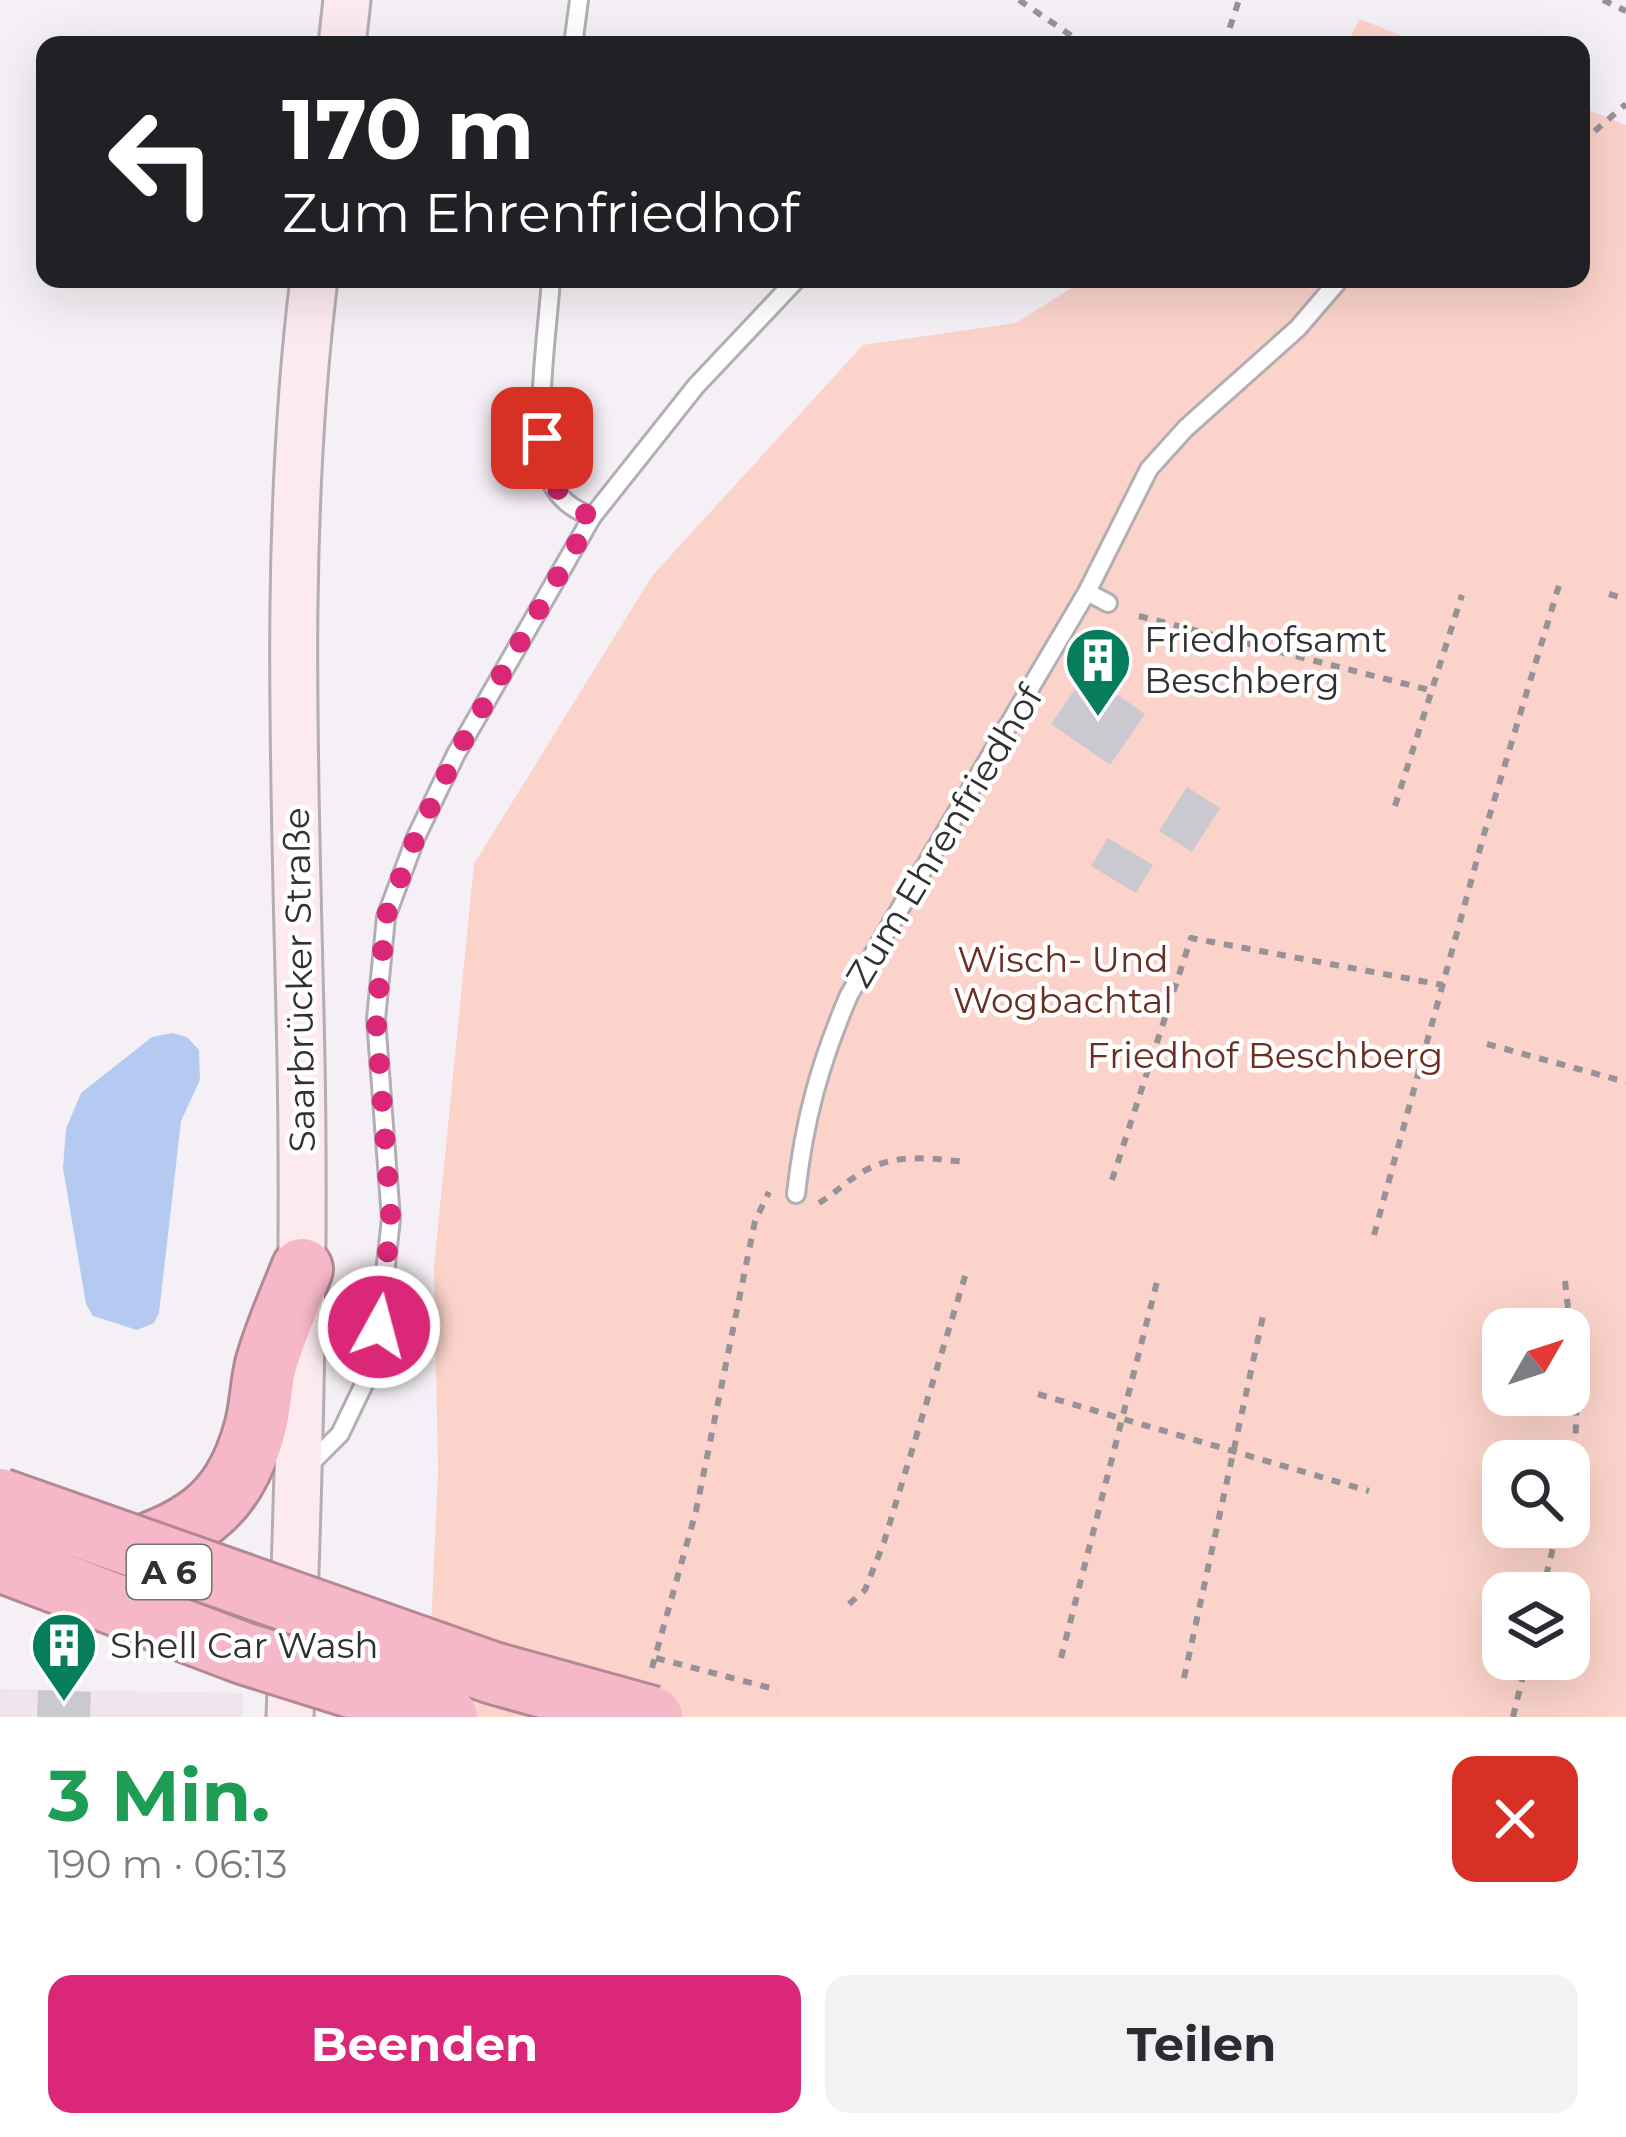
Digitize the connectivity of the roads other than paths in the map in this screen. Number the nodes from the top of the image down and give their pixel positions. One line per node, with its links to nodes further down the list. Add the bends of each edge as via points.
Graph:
1 (347, 0): 3 (main road)
2 (579, 0): 4 (lane)
3 (343, 36)
4 (574, 36)
5 (313, 288): 13 (main road, Saarbrücker Straße, via 292,550)
6 (550, 288): 9 (lane, via 542,438 549,479 569,507)
7 (789, 288): 9 (lane, via 696,386)
8 (1332, 288): 10 (lane, Zum Ehrenfriedhof, via 1166,448)
9 (592, 517): 14 (lane, via 456,754 386,916 376,1019 391,1220 379,1327 340,1434)
10 (1088, 592): 11 (lane); 12 (lane, Zum Ehrenfriedhof, via 849,995 821,1061)
11 (1108, 602)
12 (796, 1194)
13 (302, 1269): 14 (main road, Saarbrücker Straße); 17 (highway, via 235,1483)
14 (297, 1478): 18 (main road, Saarbrücker Straße)
15 (0, 1499): 19 (highway, A 6, bridge, via 493,1673)
16 (16, 1544): 17 (highway, A 6); 20 (highway, A 6, bridge, via 243,1653)
17 (119, 1574): 18 (highway, A 6)
18 (292, 1662)
19 (651, 1697)
20 (447, 1717)

